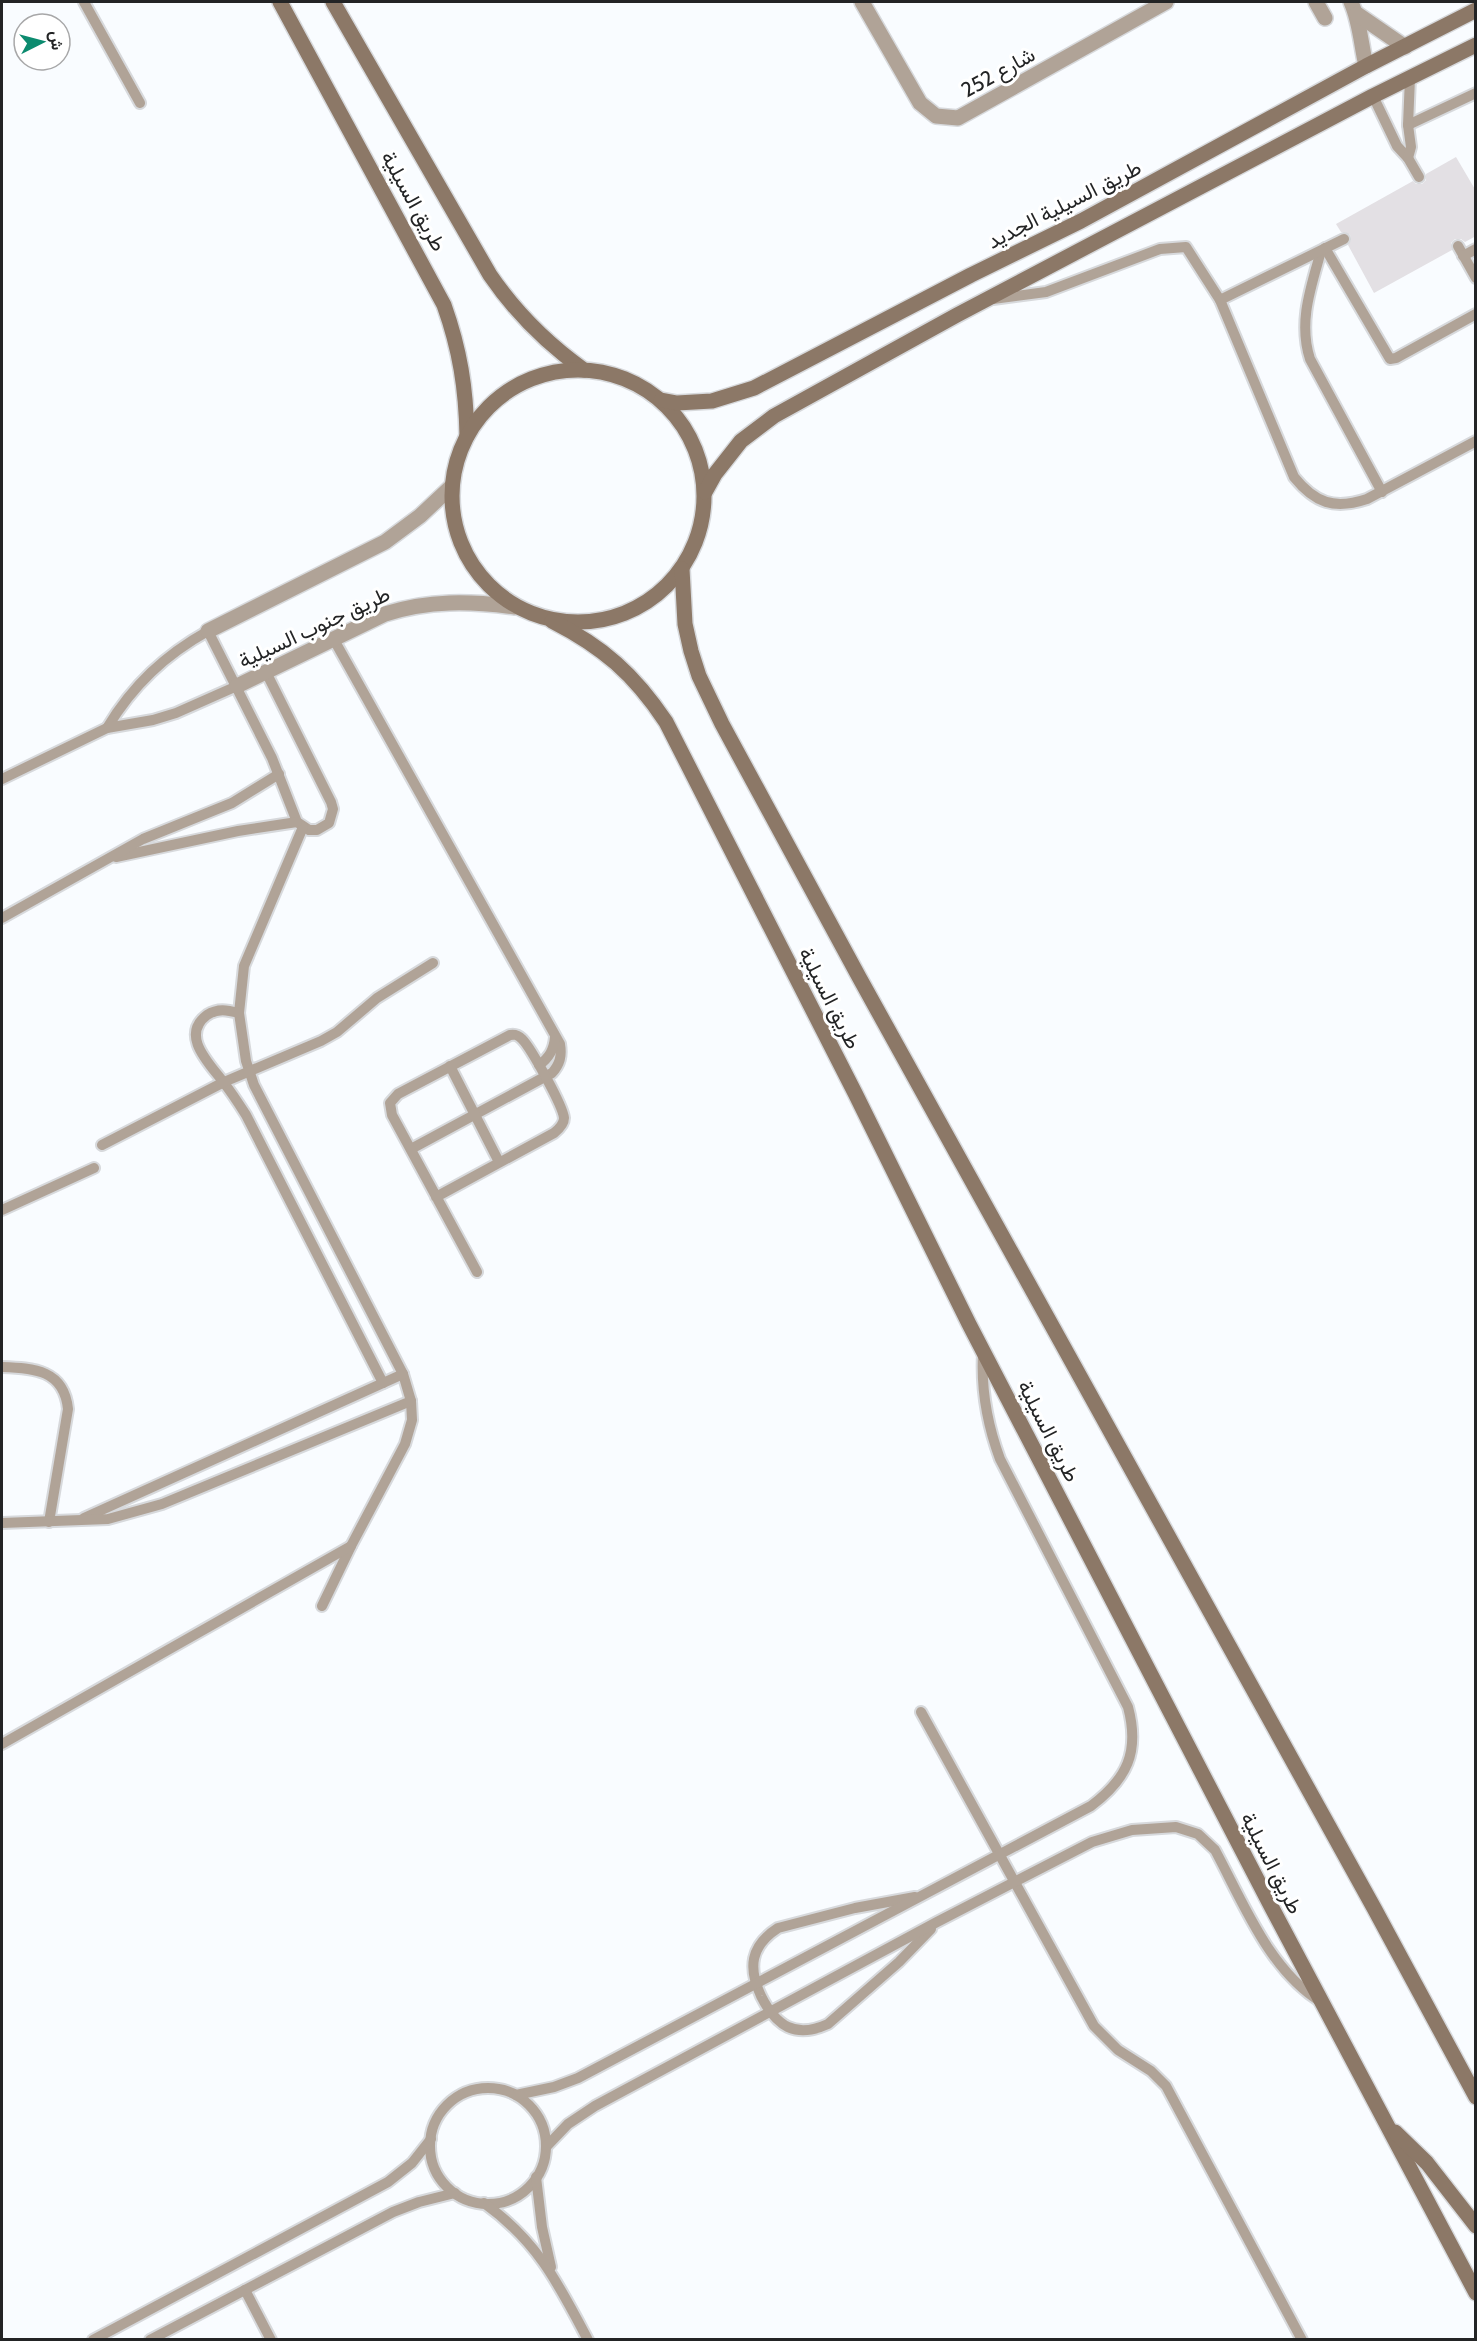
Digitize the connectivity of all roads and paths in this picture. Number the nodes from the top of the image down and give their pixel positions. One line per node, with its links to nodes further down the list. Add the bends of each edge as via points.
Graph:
1 (84, 2): 16 (lane)
2 (280, 2): 29 (main road, طريق السيلية, via 444,305 463,369)
3 (333, 2): 27 (main road, طريق السيلية, via 505,297 541,337)
4 (862, 2): 5 (street, شارع 252, via 920,103 936,116 958,118)
5 (1166, 2)
6 (1316, 2): 9 (street)
7 (1354, 8): 11 (street); 12 (street)
8 (1476, 10): 11 (main road, طريق السيلية الجديد)
9 (1325, 18)
10 (1476, 45): 13 (main road)
11 (1405, 47): 12 (main road, طريق السيلية الجديد)
12 (1366, 66): 28 (main road, طريق السيلية الجديد, via 1081,222 971,274 754,388 712,401)
13 (1410, 78): 15 (main road); 17 (lane)
14 (1476, 93): 17 (lane)
15 (1373, 96): 18 (lane, via 1397,146); 24 (main road)
16 (140, 103)
17 (1408, 125): 18 (lane)
18 (1408, 158): 19 (lane)
19 (1419, 177)
20 (1344, 239): 22 (lane)
21 (1476, 249): 23 (lane, via 1460,251)
22 (1323, 250): 25 (lane); 26 (lane, via 1390,359); 33 (lane, via 1306,307 1304,342)
23 (1476, 278)
24 (986, 300): 25 (lane, via 1046,292 1160,249 1186,247); 32 (main road, via 774,416 741,441)
25 (1220, 300): 33 (lane, via 1294,477 1318,499 1334,504 1351,504)
26 (1476, 314)
27 (584, 370): 28 (main road, via 612,374); 29 (main road, via 556,371 504,393 483,412)
28 (661, 400): 32 (main road, via 687,433 699,462)
29 (467, 436): 31 (main road)
30 (1476, 441): 33 (lane)
31 (452, 486): 35 (main road, via 453,515 460,543 473,568 492,590); 37 (street, طريق جنوب السيلية, via 385,542)
32 (705, 492): 34 (main road, via 698,537)
33 (1382, 492)
34 (682, 569): 36 (main road, via 638,609 611,620 582,624); 83 (main road, طريق السيلية, via 685,624 691,651 718,717)
35 (515, 607): 36 (main road); 38 (street, طريق جنوب السيلية, via 463,601 411,606)
36 (552, 621): 63 (main road, طريق السيلية, via 605,652 649,696 666,722)
37 (208, 631): 40 (lane); 41 (lane, via 150,671)
38 (333, 638): 39 (street, طريق جنوب السيلية); 49 (lane)
39 (266, 672): 40 (street, طريق جنوب السيلية); 44 (lane, via 333,809 323,828)
40 (237, 686): 41 (lane, via 176,713); 42 (lane)
41 (107, 728): 43 (lane)
42 (279, 774): 44 (lane); 45 (lane, via 232,803 159,831)
43 (2, 779)
44 (300, 824): 45 (lane, via 238,831); 48 (lane, via 244,966)
45 (110, 859): 46 (lane)
46 (2, 918)
47 (434, 963): 52 (lane, via 377,998 338,1032)
48 (239, 1013): 52 (lane); 54 (lane, via 226,1009 213,1012 202,1019 195,1031 196,1043)
49 (555, 1037): 50 (lane, via 551,1054); 53 (lane, via 560,1044 561,1060)
50 (539, 1065): 51 (lane, via 524,1040 514,1034); 53 (lane)
51 (450, 1066): 55 (lane); 57 (lane, via 398,1094 390,1103 392,1115)
52 (250, 1072): 54 (lane); 65 (lane)
53 (545, 1077): 55 (lane); 58 (lane, via 563,1114 562,1124 554,1133)
54 (224, 1082): 56 (lane); 66 (lane, via 246,1115)
55 (475, 1115): 57 (lane); 58 (lane)
56 (102, 1145)
57 (411, 1149): 60 (lane)
58 (499, 1162): 60 (lane)
59 (94, 1168): 61 (lane)
60 (436, 1197): 62 (lane)
61 (2, 1210)
62 (477, 1272)
63 (983, 1351): 75 (lane, via 983,1397 1000,1459 1123,1695 1133,1735 1130,1758 1112,1789 1091,1806); 80 (main road, طريق السيلية)
64 (2, 1367): 69 (lane, via 48,1374 60,1384 67,1399)
65 (403, 1374): 66 (lane); 67 (lane)
66 (383, 1383): 68 (lane)
67 (411, 1401): 68 (lane, via 162,1504 108,1519); 71 (lane, via 412,1420 405,1444)
68 (76, 1521): 69 (lane)
69 (49, 1522): 70 (lane)
70 (2, 1523)
71 (351, 1546): 72 (lane); 74 (lane)
72 (322, 1606)
73 (921, 1712): 75 (lane)
74 (2, 1744)
75 (999, 1855): 76 (lane); 77 (lane)
76 (1015, 1883): 78 (lane); 80 (lane, via 1112,1835 1165,1826 1188,1829 1215,1850 1281,1968); 98 (lane, via 1094,2026 1118,2050 1166,2086)
77 (924, 1896): 79 (lane); 79 (lane, via 855,1908 778,1928 763,1939 754,1956)
78 (937, 1922): 81 (lane); 81 (lane, via 899,1962 828,2024 798,2030)
79 (756, 1984): 81 (lane); 82 (lane, via 578,2078)
80 (1322, 2002): 84 (main road, طريق السيلية)
81 (769, 2013): 86 (lane, via 581,2114)
82 (516, 2095): 85 (lane, via 492,2088 467,2091 439,2115); 86 (lane, via 537,2117)
83 (1476, 2097)
84 (1385, 2121): 90 (main road, via 1427,2163); 93 (main road, طريق السيلية)
85 (430, 2139): 88 (lane, via 433,2163); 94 (lane, via 412,2163 388,2182)
86 (546, 2147): 87 (lane)
87 (536, 2177): 89 (lane, via 514,2197); 91 (lane, via 542,2227)
88 (455, 2193): 89 (lane); 92 (lane, via 393,2212)
89 (484, 2203): 91 (lane, via 518,2230)
90 (1476, 2226)
91 (554, 2276): 97 (lane)
92 (245, 2290): 95 (lane); 96 (lane)
93 (1476, 2293)
94 (93, 2340)
95 (150, 2340)
96 (271, 2340)
97 (588, 2340)
98 (1302, 2340)

